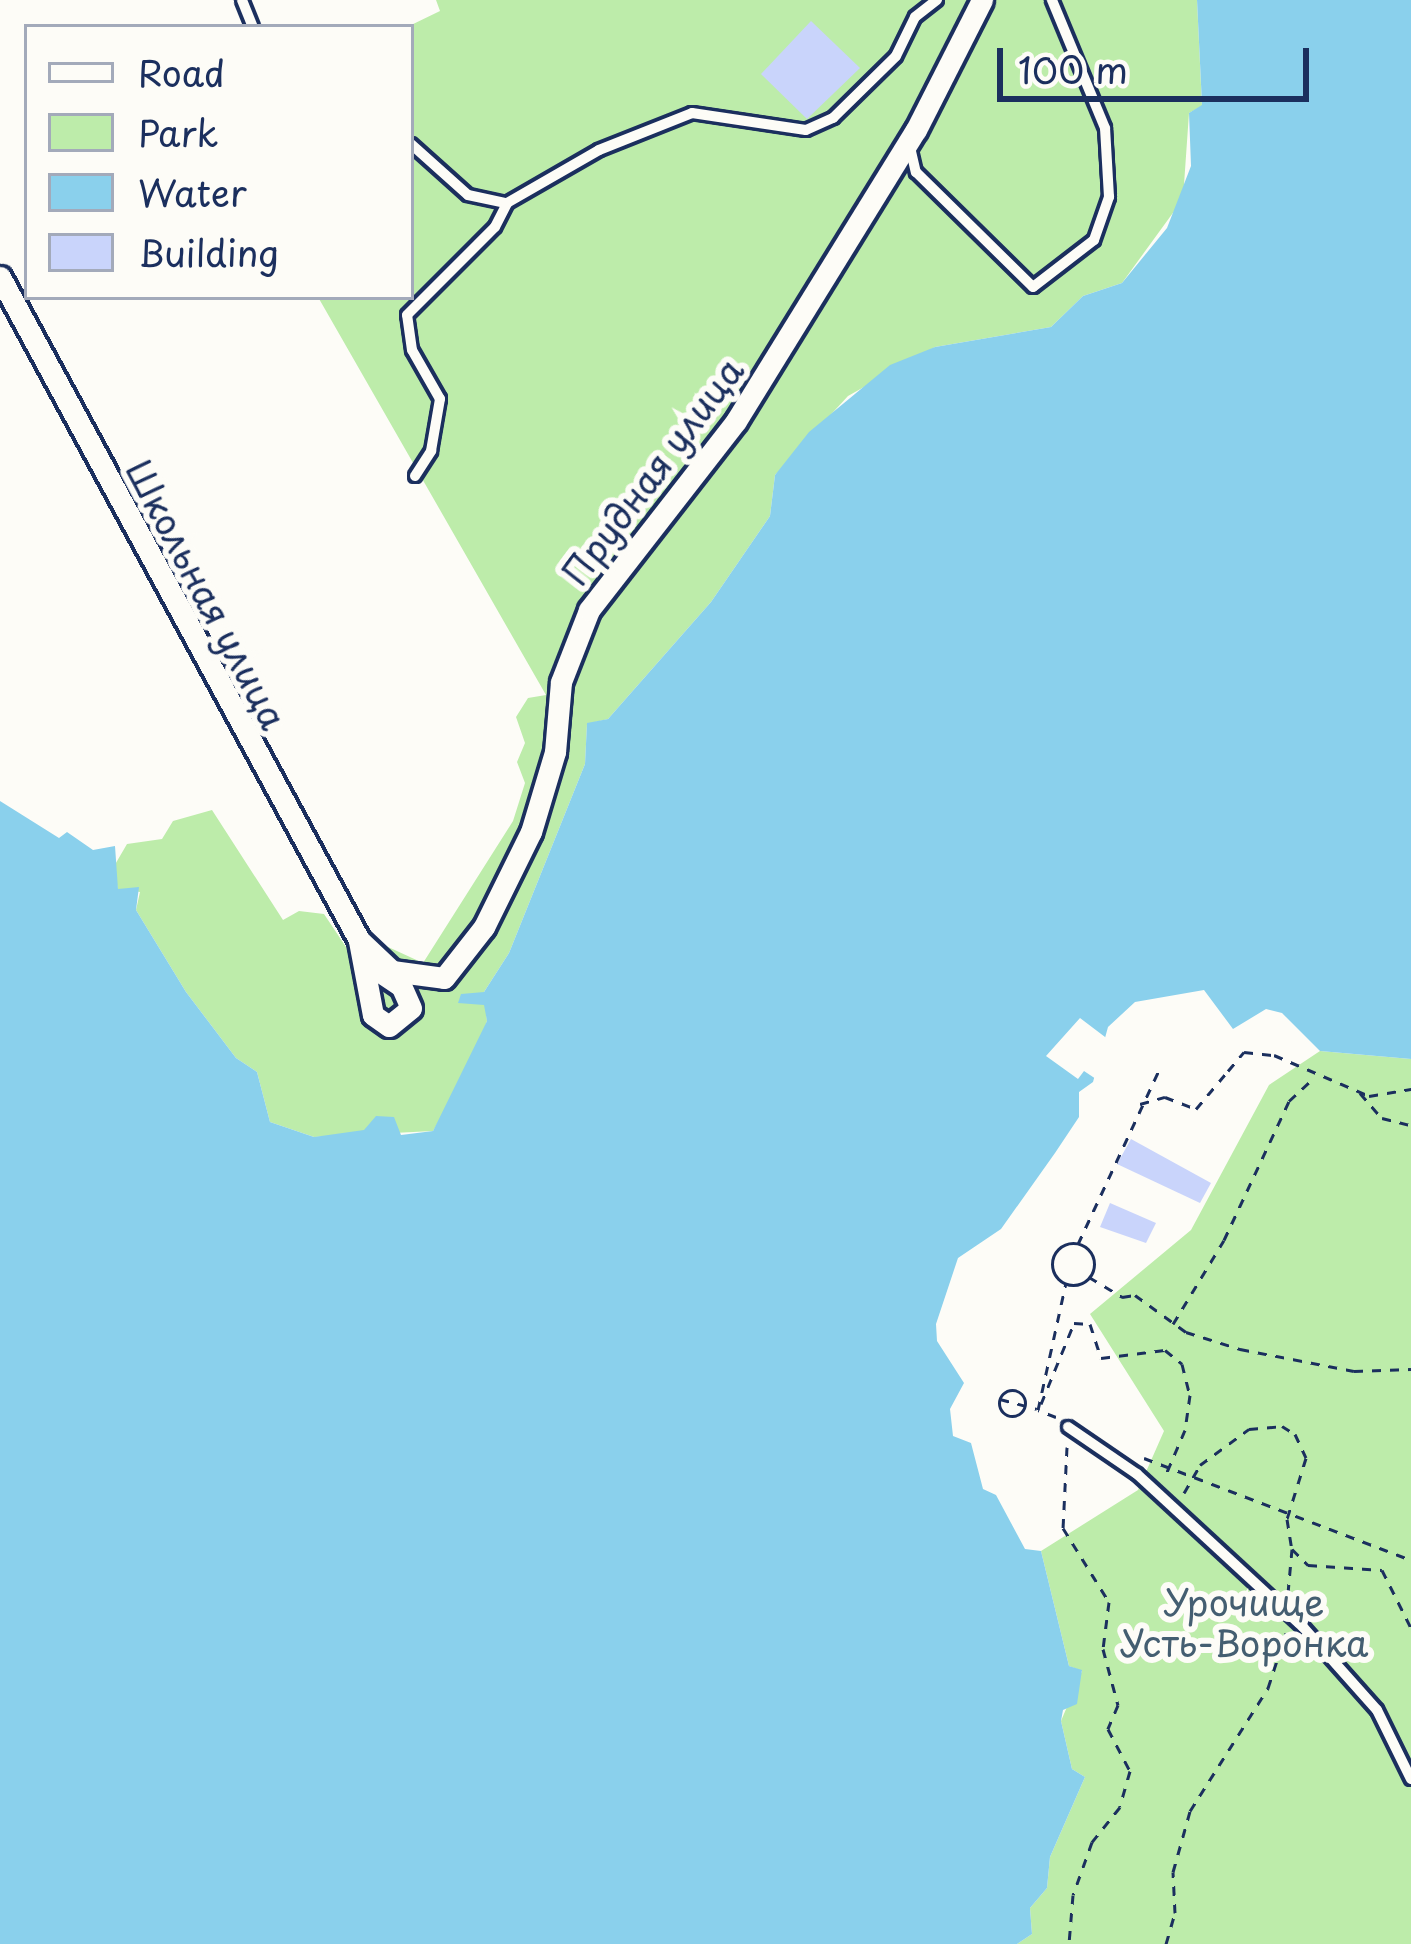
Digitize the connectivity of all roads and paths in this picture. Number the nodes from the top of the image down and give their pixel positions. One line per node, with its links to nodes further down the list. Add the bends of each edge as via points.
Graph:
1 (937, 0): 6 (lane, via 833,118 806,130 692,113 599,150)
2 (982, 0): 4 (street, Прудная улица)
3 (1052, 0): 4 (lane, via 1105,128 1108,196 1094,240 1034,287 909,163)
4 (910, 139): 9 (street, Прудная улица, via 736,421 589,610 561,682 555,752 531,832 484,927 444,978 392,971)
5 (414, 147): 6 (lane, via 468,195)
6 (507, 203): 8 (lane, via 407,315 412,350 440,399 428,463)
7 (0, 277): 9 (street, Школьная улица)
8 (415, 476)
9 (359, 940)
10 (1233, 1060): 12 (path)
11 (1159, 1070): 16 (path)
12 (1228, 1071): 13 (path, via 1244,1052 1274,1055); 16 (path, via 1196,1109 1166,1096)
13 (1313, 1078): 15 (path); 21 (path, via 1289,1101 1224,1240)
14 (1411, 1089): 15 (path)
15 (1359, 1092): 17 (path, via 1382,1118)
16 (1140, 1104): 18 (path)
17 (1411, 1125)
18 (1078, 1244): 19 (path, via 1093,1258); 20 (path, via 1059,1249 1052,1261)
19 (1089, 1277): 20 (path); 21 (path, via 1121,1297 1135,1295)
20 (1066, 1283): 25 (path)
21 (1172, 1324): 22 (path, via 1240,1349 1354,1371)
22 (1411, 1370)
23 (1000, 1399): 24 (path); 24 (path, via 1014,1390); 24 (path, via 1008,1415)
24 (1024, 1406): 25 (path)
25 (1040, 1407): 26 (path); 28 (path, via 1074,1322 1090,1324 1101,1358 1165,1349 1182,1364 1190,1395)
26 (1068, 1427): 35 (lane, via 1137,1474); 38 (path, via 1063,1528 1109,1602 1103,1649 1118,1706 1108,1729 1130,1771 1073,1895)
27 (1128, 1451): 28 (path)
28 (1168, 1468): 29 (path); 30 (path)
29 (1191, 1479): 31 (path, via 1184,1493); 32 (path); 32 (path, via 1250,1429 1282,1426 1306,1458)
30 (1164, 1487)
31 (1168, 1495)
32 (1287, 1519): 33 (path); 34 (path)
33 (1292, 1549): 35 (path); 36 (path, via 1308,1565 1382,1570)
34 (1411, 1560)
35 (1286, 1612): 37 (lane, via 1377,1710); 39 (path, via 1286,1643 1268,1688 1190,1811 1172,1872 1175,1913)
36 (1411, 1628)
37 (1411, 1778)
38 (1069, 1944)
39 (1166, 1944)

